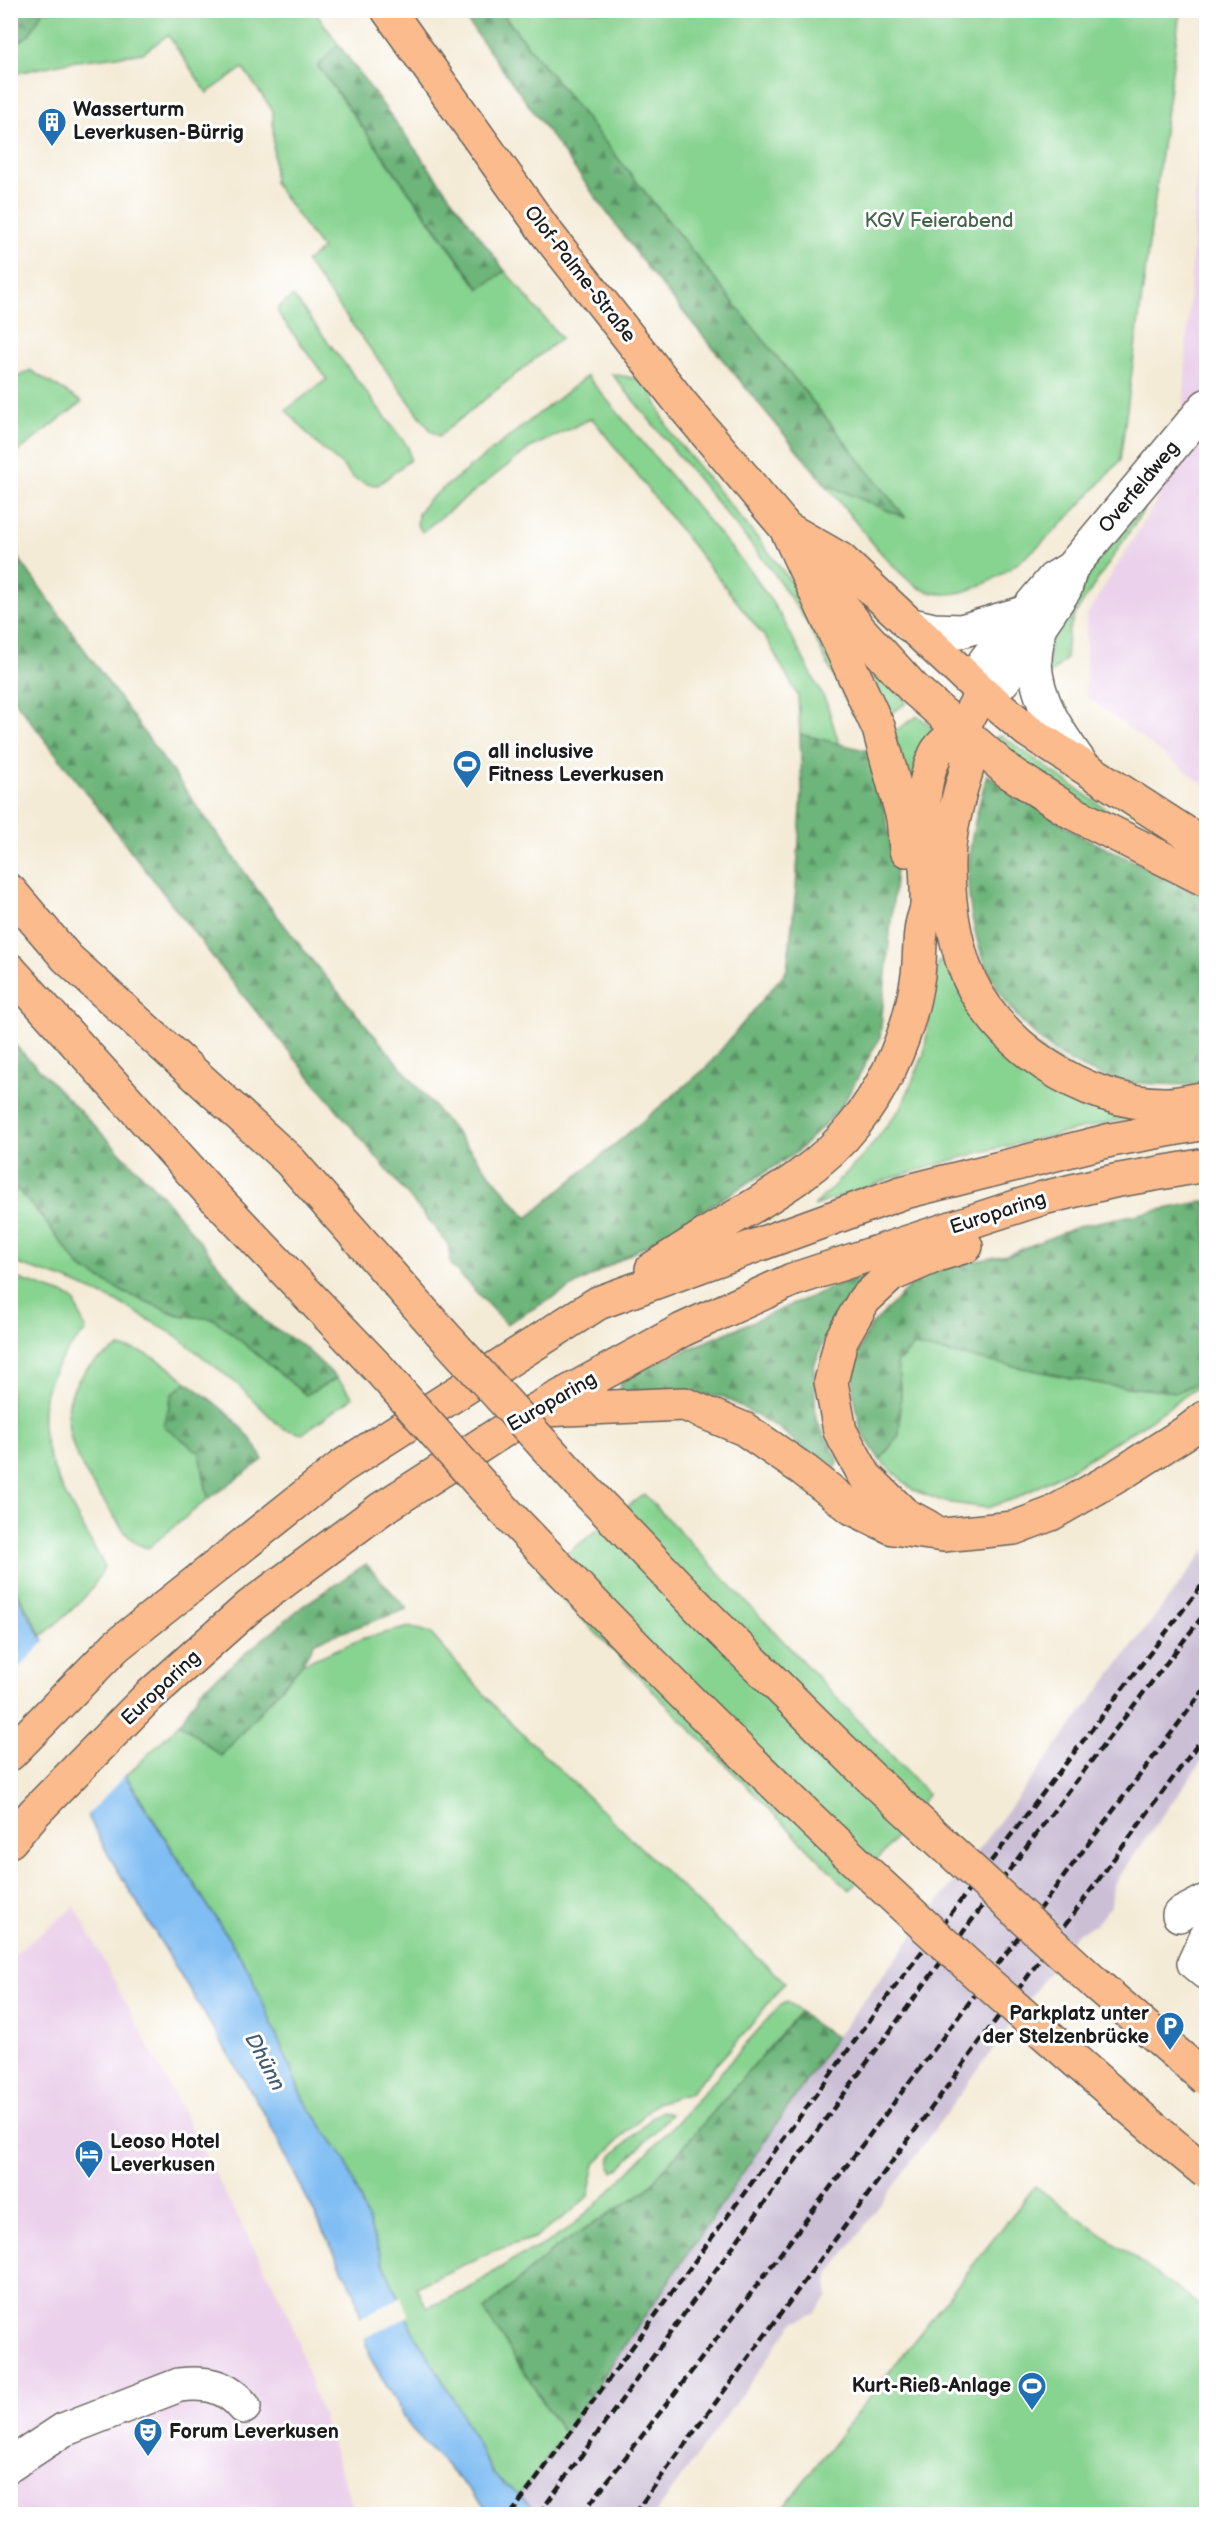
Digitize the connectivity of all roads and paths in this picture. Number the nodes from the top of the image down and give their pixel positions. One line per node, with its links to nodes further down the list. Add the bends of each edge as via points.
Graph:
1 (388, 10): 3 (main road, Olof-Palme-Straße, via 545,231)
2 (1206, 406): 4 (street, Overfeldweg, via 1071,568 1053,579)
3 (786, 528): 5 (main road, Olof-Palme-Straße, via 840,559); 7 (main road, Olof-Palme-Straße, via 860,629 913,688); 12 (main road, via 879,729 903,818 911,906)
4 (1031, 620): 5 (street, via 961,631); 6 (street, Overfeldweg, via 1003,681); 8 (street, via 1039,691 1052,723)
5 (908, 624): 6 (main road, Olof-Palme-Straße)
6 (982, 692): 7 (main road); 8 (main road, Olof-Palme-Straße, via 1028,730)
7 (961, 730): 10 (main road, Olof-Palme-Straße, via 1008,772 1073,813); 12 (main road, via 935,754 927,781 923,812 927,906); 14 (main road, via 968,753 951,826 948,870 952,923 964,968 986,1006 1009,1035 1064,1078 1137,1102 1167,1104)
8 (1081, 764): 9 (main road, Olof-Palme-Straße)
9 (1206, 846)
10 (1206, 880)
11 (10, 891): 26 (main road, bridge, via 67,958 290,1161 440,1331 690,1599 869,1776)
12 (922, 924): 18 (main road, via 910,1021 899,1051 855,1124 805,1173 769,1199)
13 (10, 970): 27 (main road, bridge, via 208,1190 652,1664 917,1919)
14 (1206, 1098)
15 (1206, 1123): 18 (main road, Europaring, via 1111,1140 901,1193)
16 (1206, 1165): 17 (main road, Europaring)
17 (1043, 1198): 19 (main road, Europaring, via 792,1280 682,1330); 21 (main road, via 983,1241 891,1275 864,1300 841,1340 831,1382 840,1431 865,1476 904,1514)
18 (598, 1303): 22 (main road, Europaring, via 341,1467 116,1646)
19 (534, 1411): 21 (main road, via 684,1404 744,1429 852,1508 893,1528); 23 (main road, Europaring, via 381,1509 250,1606 147,1698)
20 (1206, 1417): 21 (main road, via 1051,1514 1014,1528)
21 (943, 1534)
22 (10, 1754)
23 (10, 1841)
24 (1206, 1937): 25 (street, via 1194,1963)
25 (1206, 1973)
26 (1206, 2079)
27 (1206, 2172)
28 (244, 2407): 29 (street, via 221,2388 198,2383 179,2385 63,2430)
29 (10, 2465)

